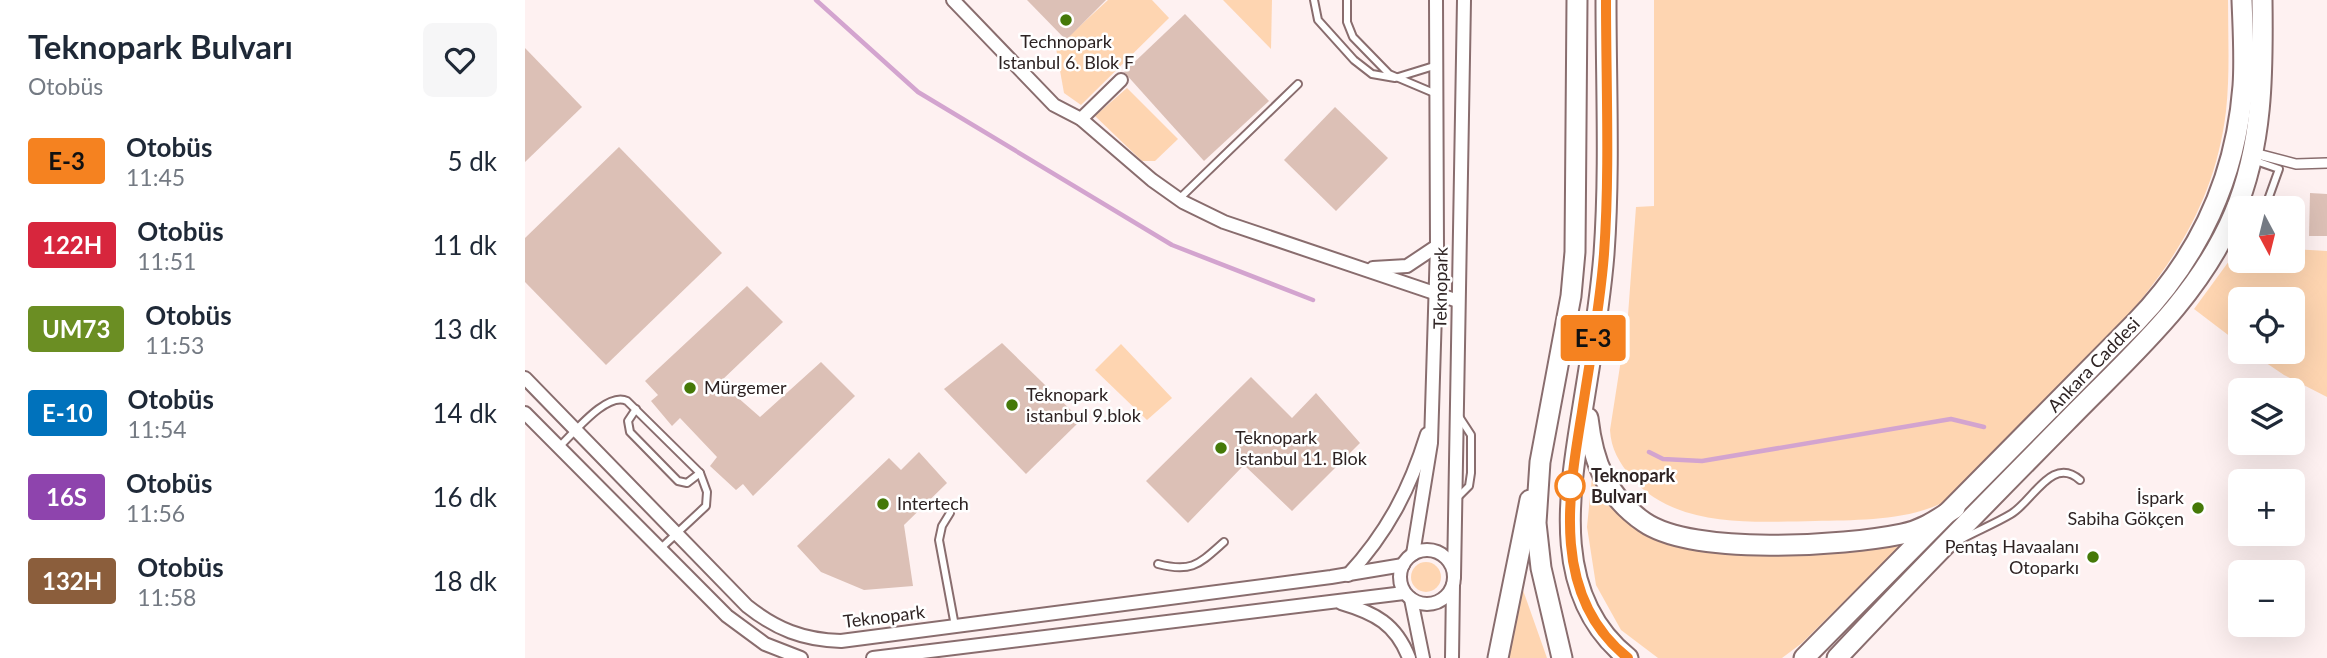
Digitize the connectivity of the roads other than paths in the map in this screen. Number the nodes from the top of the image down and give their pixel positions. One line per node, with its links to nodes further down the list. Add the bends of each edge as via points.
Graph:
1 (953, 0): 16 (street, Teknopark)
2 (963, 0): 16 (street, Teknopark)
3 (1314, 0): 12 (lane, via 1318,20 1354,60 1372,74)
4 (1347, 0): 12 (lane, via 1347,22 1353,37)
5 (1436, 0): 11 (street, Teknopark)
6 (1464, 0): 25 (street, Teknopark)
7 (1577, 0): 33 (main road, via 1574,264)
8 (1606, 0): 27 (main road, via 1604,254)
9 (2242, 0): 36 (main road, Ankara Caddesi, via 2241,110 2230,165 2203,232 2157,301)
10 (2262, 0): 18 (main road, Ankara Caddesi, via 2263,84)
11 (1434, 66): 12 (lane); 15 (street, Teknopark)
12 (1395, 78): 15 (lane)
13 (1121, 80): 17 (street)
14 (1298, 84): 21 (lane)
15 (1434, 93): 22 (street, Teknopark)
16 (1065, 113): 17 (street, Teknopark)
17 (1081, 119): 21 (street, Teknopark)
18 (2251, 156): 19 (street, via 2296,164); 20 (lane, via 2279,169); 41 (main road, Ankara Caddesi, via 2243,191 2223,237 2178,307)
19 (2327, 163)
20 (2270, 196)
21 (1179, 199): 23 (street, Teknopark, via 1235,226)
22 (1437, 246): 23 (street, Teknopark, via 1407,266); 24 (street, Teknopark)
23 (1368, 268): 24 (street, Teknopark)
24 (1436, 296): 25 (street); 30 (street, Teknopark)
25 (1458, 301): 46 (street, Teknopark)
26 (525, 378): 31 (street, Teknopark)
27 (1585, 389): 36 (main road, via 1591,450 1606,483 1622,504 1646,523 1678,538 1723,543 1868,539 1926,527); 57 (main road, via 1568,513 1571,558 1595,622)
28 (636, 409): 31 (lane, via 624,398 611,398); 34 (lane); 34 (lane, via 628,421 629,432 678,481 687,483)
29 (525, 413): 32 (street)
30 (1432, 417): 42 (street, Teknopark, via 1429,467); 45 (street, Teknopark, via 1402,502 1378,542)
31 (576, 430): 32 (lane); 38 (street, Teknopark)
32 (559, 447): 40 (street)
33 (1540, 461): 55 (main road, via 1518,544); 56 (main road, via 1537,545)
34 (700, 473): 38 (lane, via 706,506)
35 (2080, 480): 41 (lane, via 2069,472 2056,473 2014,513)
36 (1955, 508): 58 (main road, Ankara Caddesi)
37 (950, 513): 49 (lane, via 939,540)
38 (677, 535): 40 (lane); 49 (street, Teknopark, via 747,606 795,635 841,641)
39 (1224, 542): 43 (lane, via 1197,566 1179,569)
40 (660, 549): 50 (street, via 739,627 765,644)
41 (1942, 549): 59 (main road, Ankara Caddesi)
42 (1413, 554): 44 (street); 46 (street, via 1440,554 1450,564)
43 (1158, 564)
44 (1403, 565): 45 (street, Teknopark); 47 (street, via 1400,579)
45 (1348, 575): 49 (street, Teknopark)
46 (1453, 580): 47 (street, via 1447,595 1436,603 1423,604); 54 (street, Teknopark)
47 (1408, 596): 48 (street); 53 (street)
48 (1334, 601): 51 (street); 52 (street, via 1382,618)
49 (955, 626)
50 (801, 658)
51 (873, 658)
52 (1409, 658)
53 (1423, 658)
54 (1452, 658)
55 (1498, 658)
56 (1562, 658)
57 (1628, 658)
58 (1804, 658)
59 (1837, 658)

